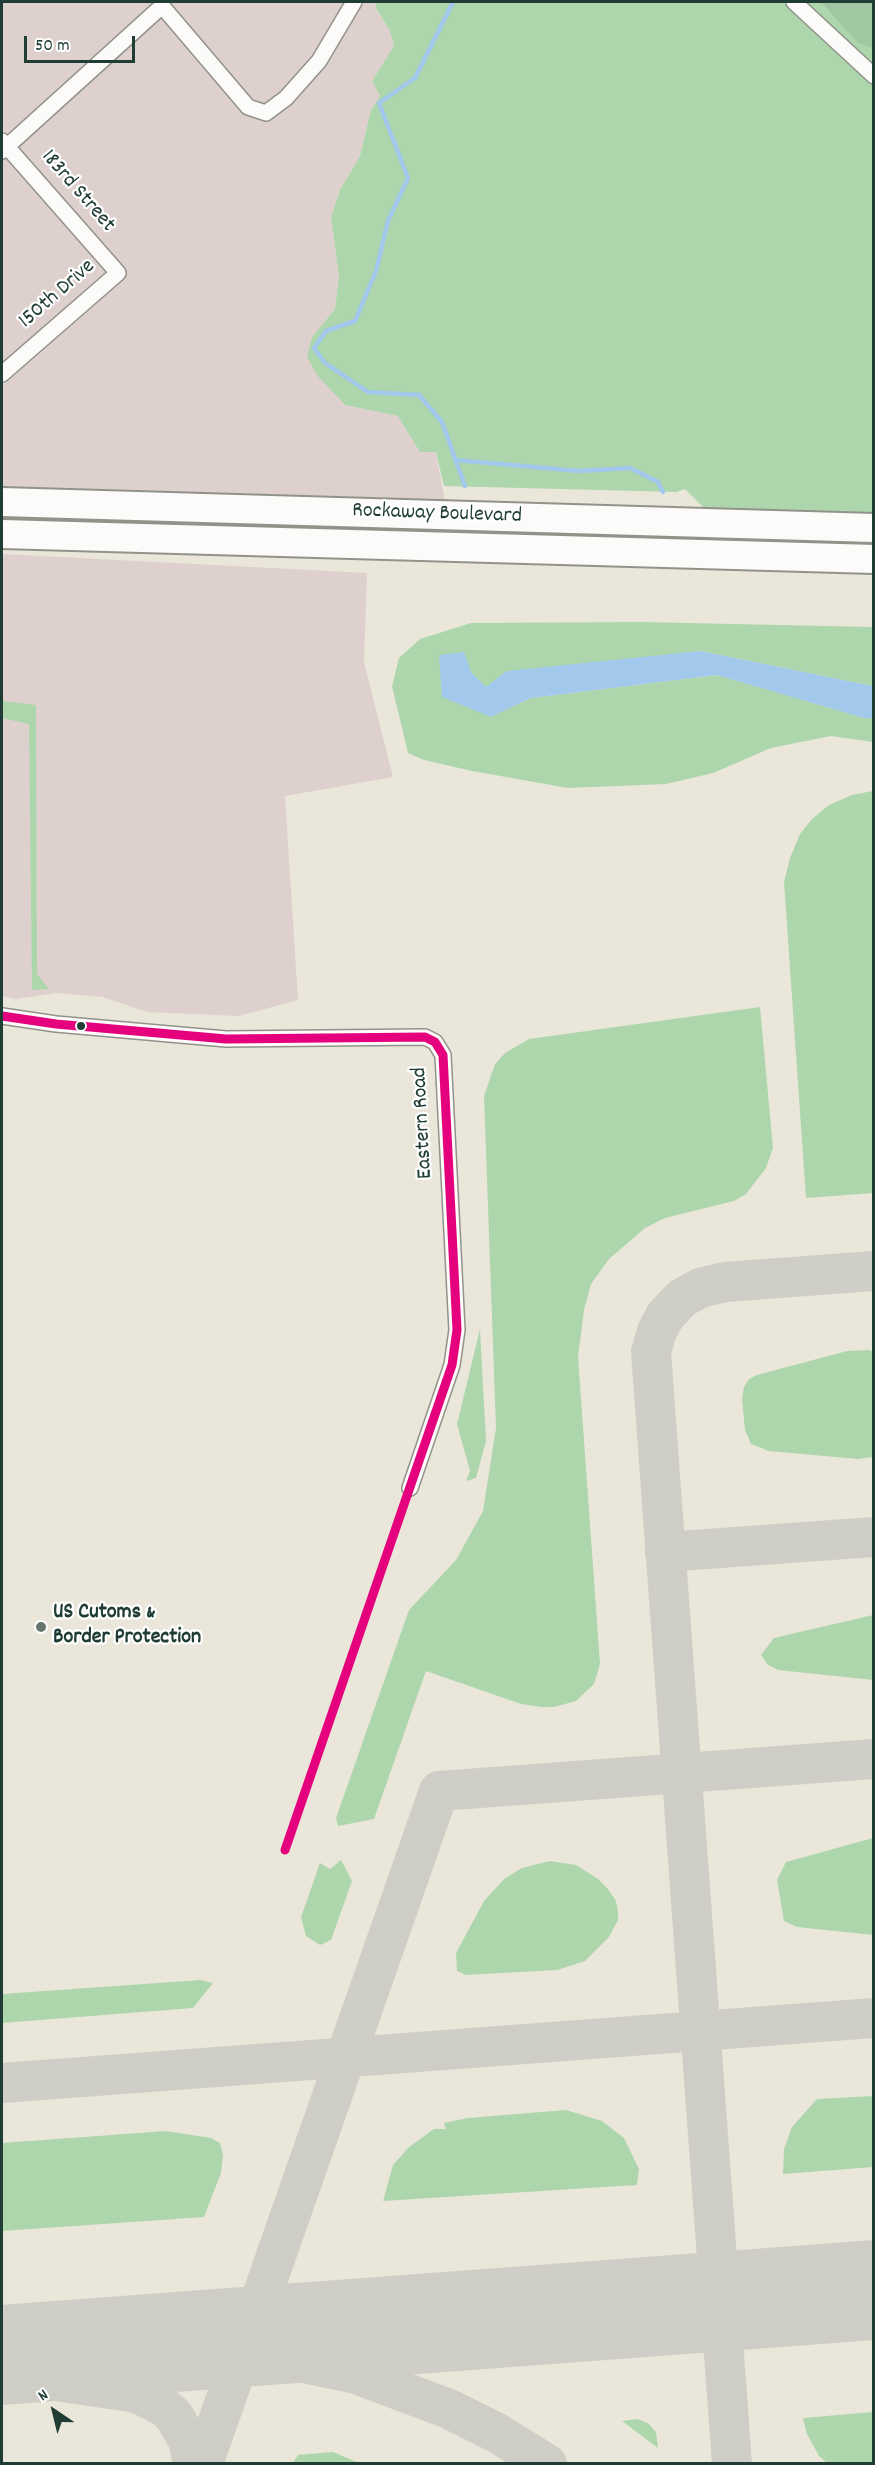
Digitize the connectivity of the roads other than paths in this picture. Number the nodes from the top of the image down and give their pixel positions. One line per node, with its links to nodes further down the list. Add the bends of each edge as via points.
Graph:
1 (354, 2): 4 (street, via 319,61 286,98 266,113 248,107 162,6)
2 (794, 2): 3 (street)
3 (873, 76)
4 (3, 146): 5 (street, 183rd Street)
5 (118, 273): 6 (street, 150th Drive)
6 (2, 374)
7 (2, 502): 8 (highway, Rockaway Boulevard)
8 (873, 528)
9 (2, 534): 10 (highway, Rockaway Boulevard)
10 (873, 559)
11 (2, 1016): 12 (street, Eastern Road, via 226,1039 425,1037 435,1042 443,1055 458,1330 452,1365)
12 (410, 1488)

